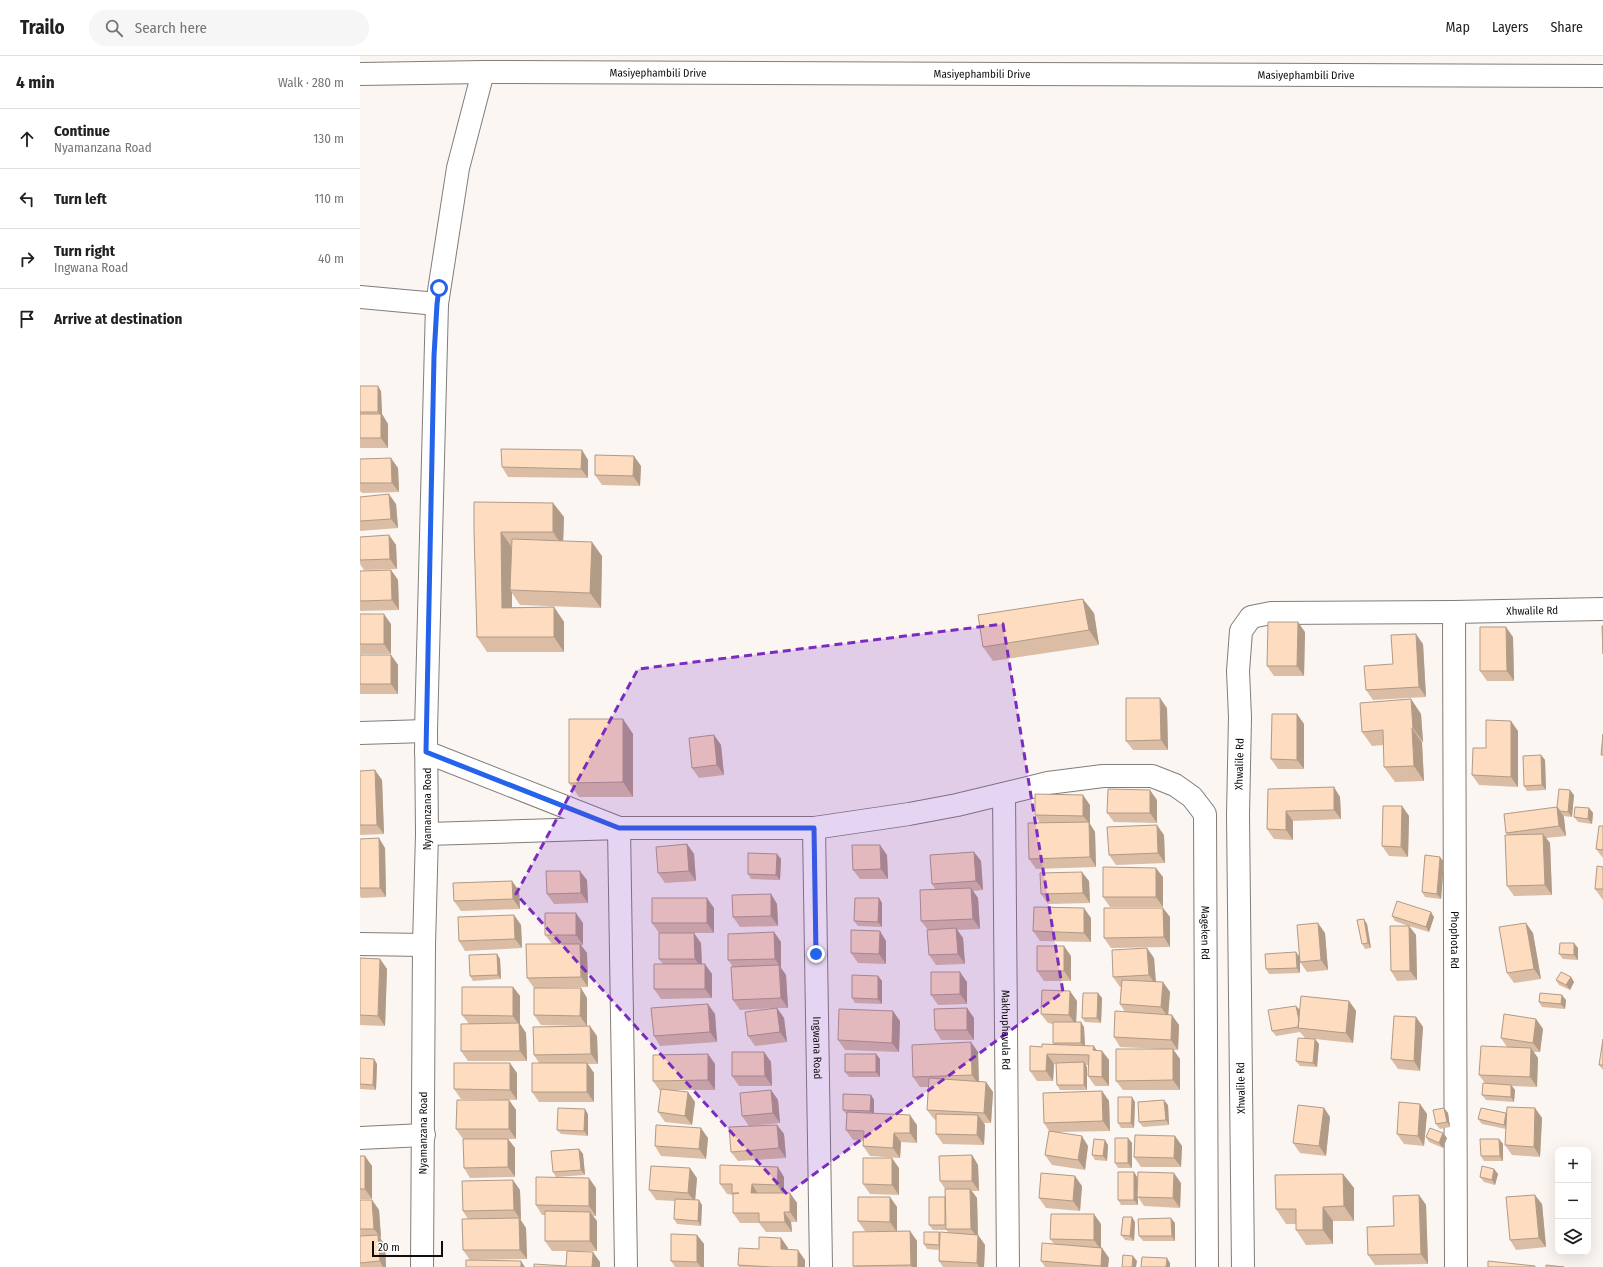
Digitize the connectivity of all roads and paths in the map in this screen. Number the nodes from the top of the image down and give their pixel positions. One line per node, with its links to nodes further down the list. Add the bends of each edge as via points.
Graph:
1 (483, 72): 2 (street, Masiyephambili Drive); 3 (street, Masiyephambili Drive); 5 (street, Nyamanzana Road, via 458,168)
2 (360, 74)
3 (1603, 76)
4 (360, 297): 5 (street)
5 (437, 304): 9 (street, Nyamanzana Road)
6 (1603, 610): 7 (street, Xhwalile Rd)
7 (1454, 612): 23 (street, Xhwalile Rd, via 1271,612 1251,617 1241,631 1238,671 1238,815); 24 (street, Phophota Rd)
8 (360, 733): 9 (street)
9 (426, 742): 11 (street); 13 (street, Nyamanzana Road)
10 (1004, 794): 12 (street, Mageken Rd, via 909,814); 21 (street, Makhuphavula Rd); 22 (street, Mageken Rd, via 1048,783 1103,776 1152,776 1175,785 1192,797 1205,814)
11 (619, 828): 12 (street, Mageken Rd); 13 (street, Mageken Rd); 19 (street)
12 (814, 828): 20 (street, Ingwana Road)
13 (428, 834): 15 (street, Nyamanzana Road)
14 (360, 944): 15 (street)
15 (424, 945): 16 (street, Nyamanzana Road)
16 (424, 1135): 17 (street); 18 (street, Nyamanzana Road)
17 (360, 1138)
18 (422, 1267)
19 (626, 1267)
20 (821, 1267)
21 (1008, 1267)
22 (1207, 1267)
23 (1243, 1267)
24 (1456, 1267)

